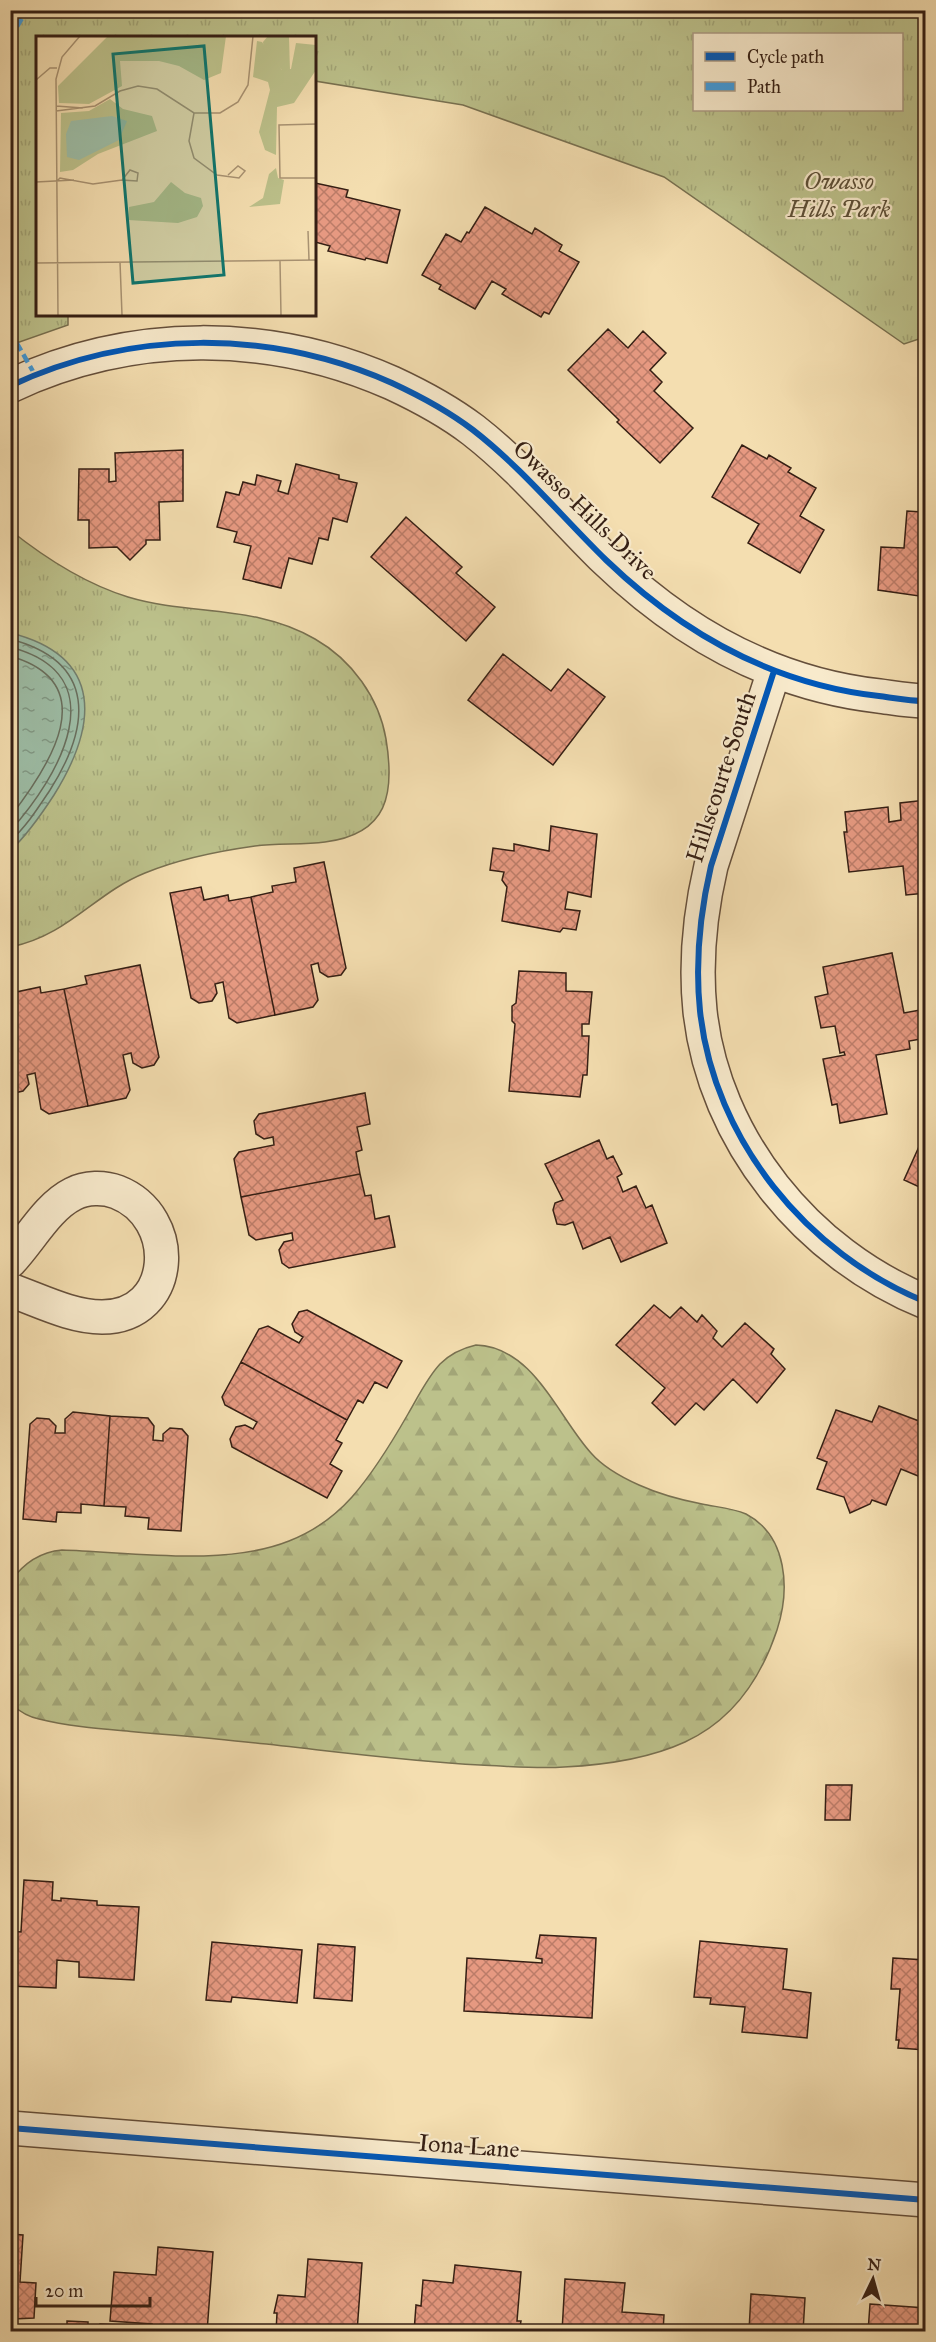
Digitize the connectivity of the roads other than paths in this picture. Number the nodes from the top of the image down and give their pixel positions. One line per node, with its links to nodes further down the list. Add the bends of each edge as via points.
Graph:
1 (10, 386): 2 (street, Owasso Hills Drive, via 95,355 157,344 228,342 299,351 360,369 417,395 471,428 518,468 607,560 664,611 721,647)
2 (774, 671): 3 (street, Owasso Hills Drive, via 854,694); 6 (street, Hillscourte South, via 705,891 698,948 700,1011 712,1068 735,1127 765,1177 802,1221 845,1258 894,1289)
3 (926, 701)
4 (10, 1261): 5 (street, via 56,1206 74,1193 93,1189 112,1190 133,1199 154,1223 161,1241 160,1274 149,1296 118,1316 78,1314)
5 (10, 1290)
6 (926, 1302)
7 (10, 2128): 8 (street, Iona Lane)
8 (926, 2200)

